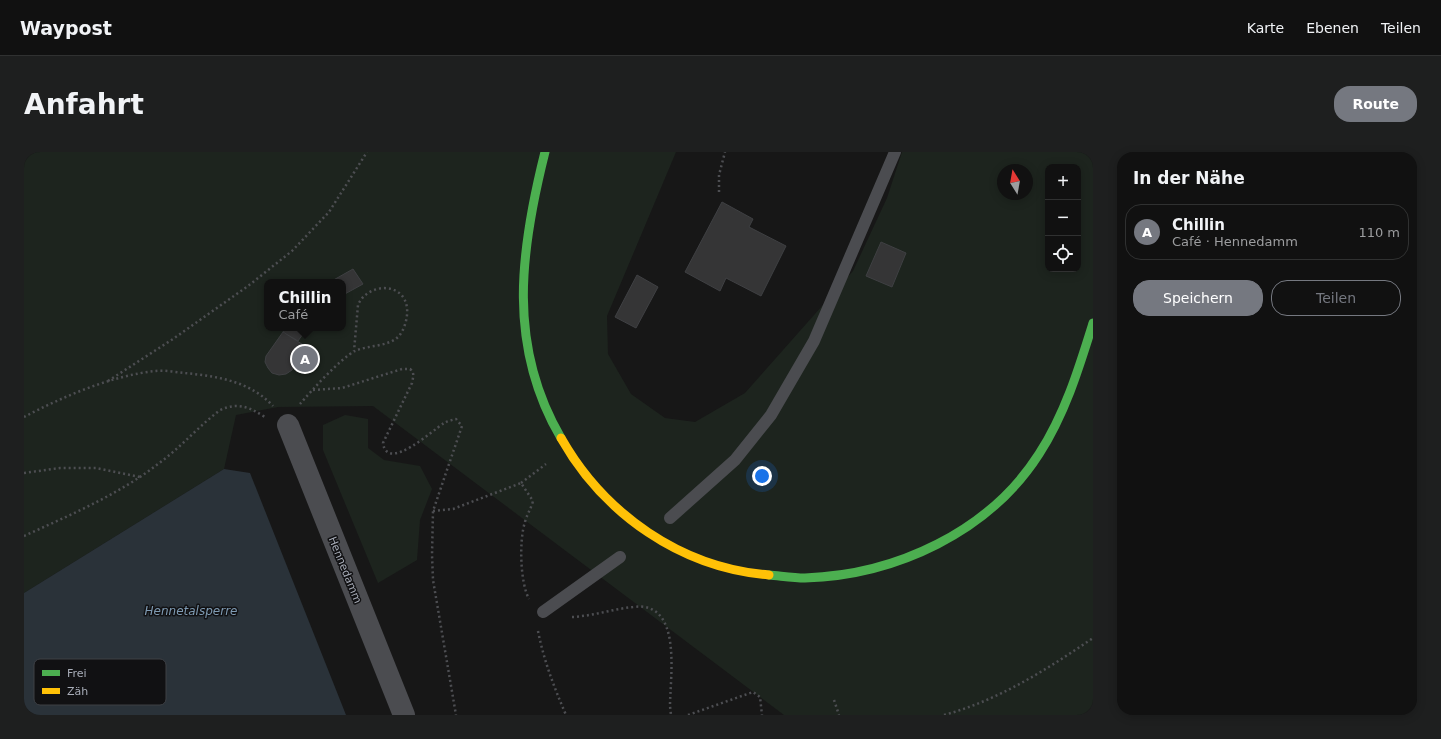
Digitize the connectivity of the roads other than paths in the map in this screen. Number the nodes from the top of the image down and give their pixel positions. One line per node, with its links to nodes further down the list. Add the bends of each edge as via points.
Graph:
1 (545, 152): 3 (main road, via 528,225 523,289 530,359 548,412 560,438 579,468 621,513 656,538 683,552 732,569 794,578 858,573 916,556 952,538 1003,498 1041,451 1064,406)
2 (895, 152): 5 (lane, via 814,340 771,415 735,460)
3 (1093, 323)
4 (288, 425): 8 (street, Hennedamm)
5 (670, 518)
6 (620, 557): 7 (lane)
7 (543, 612)
8 (404, 715)

